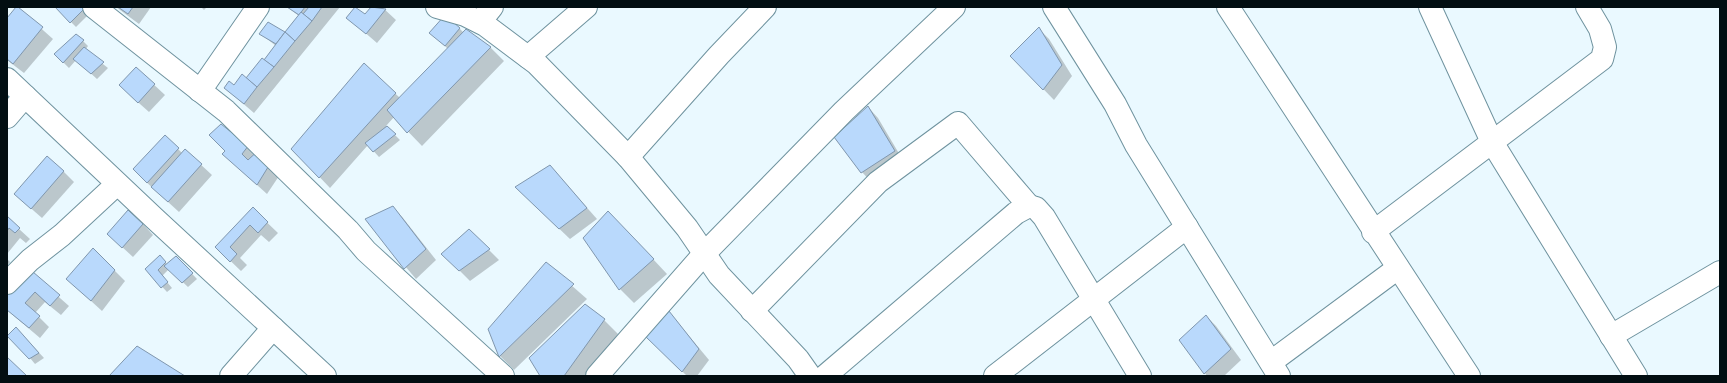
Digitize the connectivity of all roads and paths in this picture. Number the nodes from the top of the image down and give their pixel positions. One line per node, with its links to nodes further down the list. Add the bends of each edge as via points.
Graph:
1 (94, 7): 14 (street)
2 (258, 7): 14 (street)
3 (437, 7): 11 (street, via 465,15)
4 (586, 7): 12 (street)
5 (765, 7): 18 (street, via 718,55)
6 (954, 7): 23 (street, via 844,110)
7 (1054, 7): 21 (street, via 1115,104 1136,145)
8 (1228, 7): 22 (street)
9 (1430, 7): 17 (street)
10 (1587, 7): 17 (street, via 1600,29 1605,47 1602,60)
11 (486, 15): 12 (street)
12 (528, 57): 18 (street)
13 (7, 79): 15 (street)
14 (200, 91): 35 (street, via 226,111 348,230 366,251)
15 (25, 96): 16 (street); 19 (street)
16 (7, 117)
17 (1492, 142): 22 (street); 30 (street)
18 (628, 157): 23 (street, via 687,228)
19 (117, 184): 26 (street); 29 (street)
20 (1029, 206): 27 (street, via 1036,208 1044,217); 28 (street, via 958,123 878,182); 32 (street, via 1016,213)
21 (1187, 227): 27 (street); 31 (street)
22 (1374, 232): 24 (street)
23 (704, 254): 28 (street, via 719,275); 36 (street)
24 (1398, 268): 31 (street); 39 (street)
25 (1720, 272): 30 (street)
26 (7, 283)
27 (1093, 298): 37 (street); 38 (street)
28 (752, 311): 32 (street)
29 (273, 328): 33 (street); 34 (street)
30 (1612, 336): 40 (street)
31 (1275, 369)
32 (811, 375)
33 (231, 376)
34 (325, 376)
35 (503, 376)
36 (597, 376)
37 (995, 376)
38 (1140, 376)
39 (1469, 376)
40 (1636, 376)

